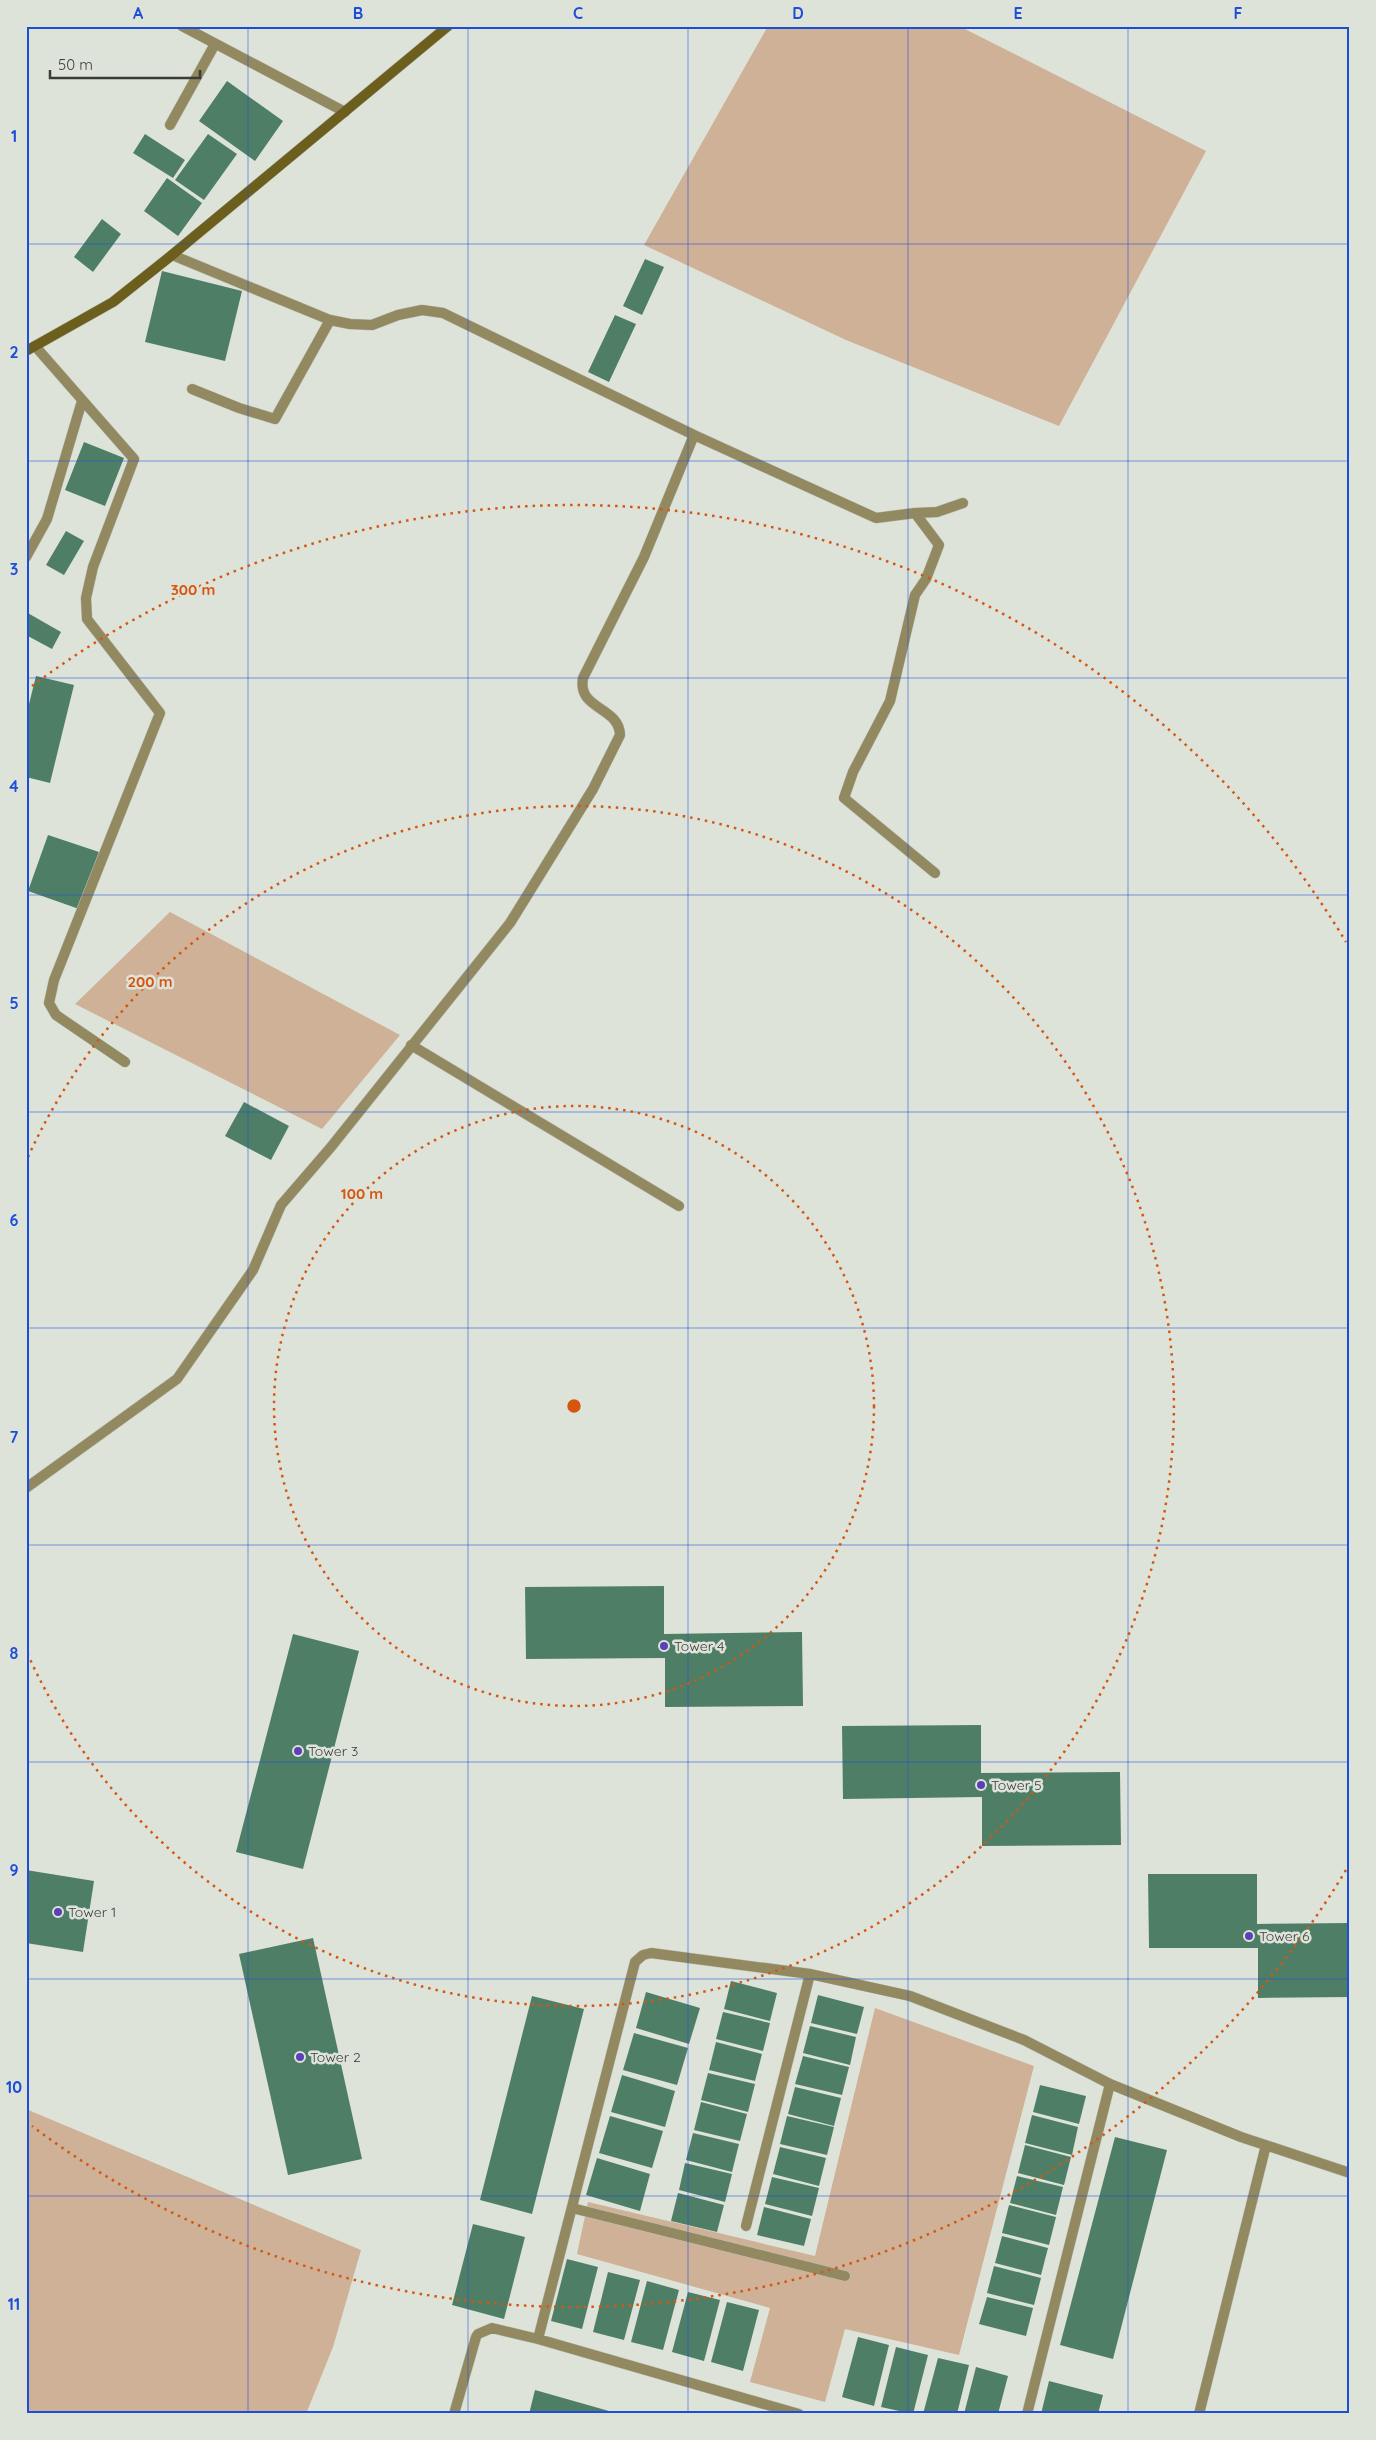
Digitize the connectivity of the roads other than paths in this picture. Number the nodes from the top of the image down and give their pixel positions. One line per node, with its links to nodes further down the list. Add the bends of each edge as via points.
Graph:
1 (182, 26): 3 (street)
2 (448, 26): 4 (street)
3 (215, 44): 4 (street); 5 (street)
4 (345, 112): 6 (street)
5 (170, 125)
6 (172, 255): 7 (street); 8 (street, via 113,302)
7 (330, 320): 9 (street, via 274,419); 11 (street, via 372,325 422,310 443,313)
8 (31, 348): 10 (street)
9 (192, 389)
10 (82, 401): 14 (street, via 47,519); 17 (street, via 134,459 93,567 86,598 87,619 160,713 54,980 49,1003 56,1014)
11 (694, 436): 13 (street, via 876,518); 16 (street, via 644,557 583,678 583,696 612,717 620,726 620,735 593,789 510,923)
12 (963, 503): 13 (street, via 937,512)
13 (915, 512): 15 (street, via 939,545 926,579 915,595 890,701 853,772 844,798)
14 (26, 557)
15 (935, 873)
16 (411, 1045): 18 (street); 19 (street, via 281,1205 253,1270 177,1380)
17 (125, 1062)
18 (679, 1206)
19 (26, 1488)
20 (810, 1974): 21 (street, via 918,2000 1024,2040); 24 (street, via 643,1954 635,1962); 25 (street)
21 (1110, 2084): 22 (street); 30 (street)
22 (1266, 2145): 23 (street); 31 (street)
23 (1350, 2173)
24 (572, 2208): 26 (street); 27 (street)
25 (746, 2226)
26 (846, 2276)
27 (538, 2339): 28 (street, via 492,2328 478,2334); 29 (street)
28 (454, 2414)
29 (800, 2414)
30 (1027, 2414)
31 (1199, 2414)

